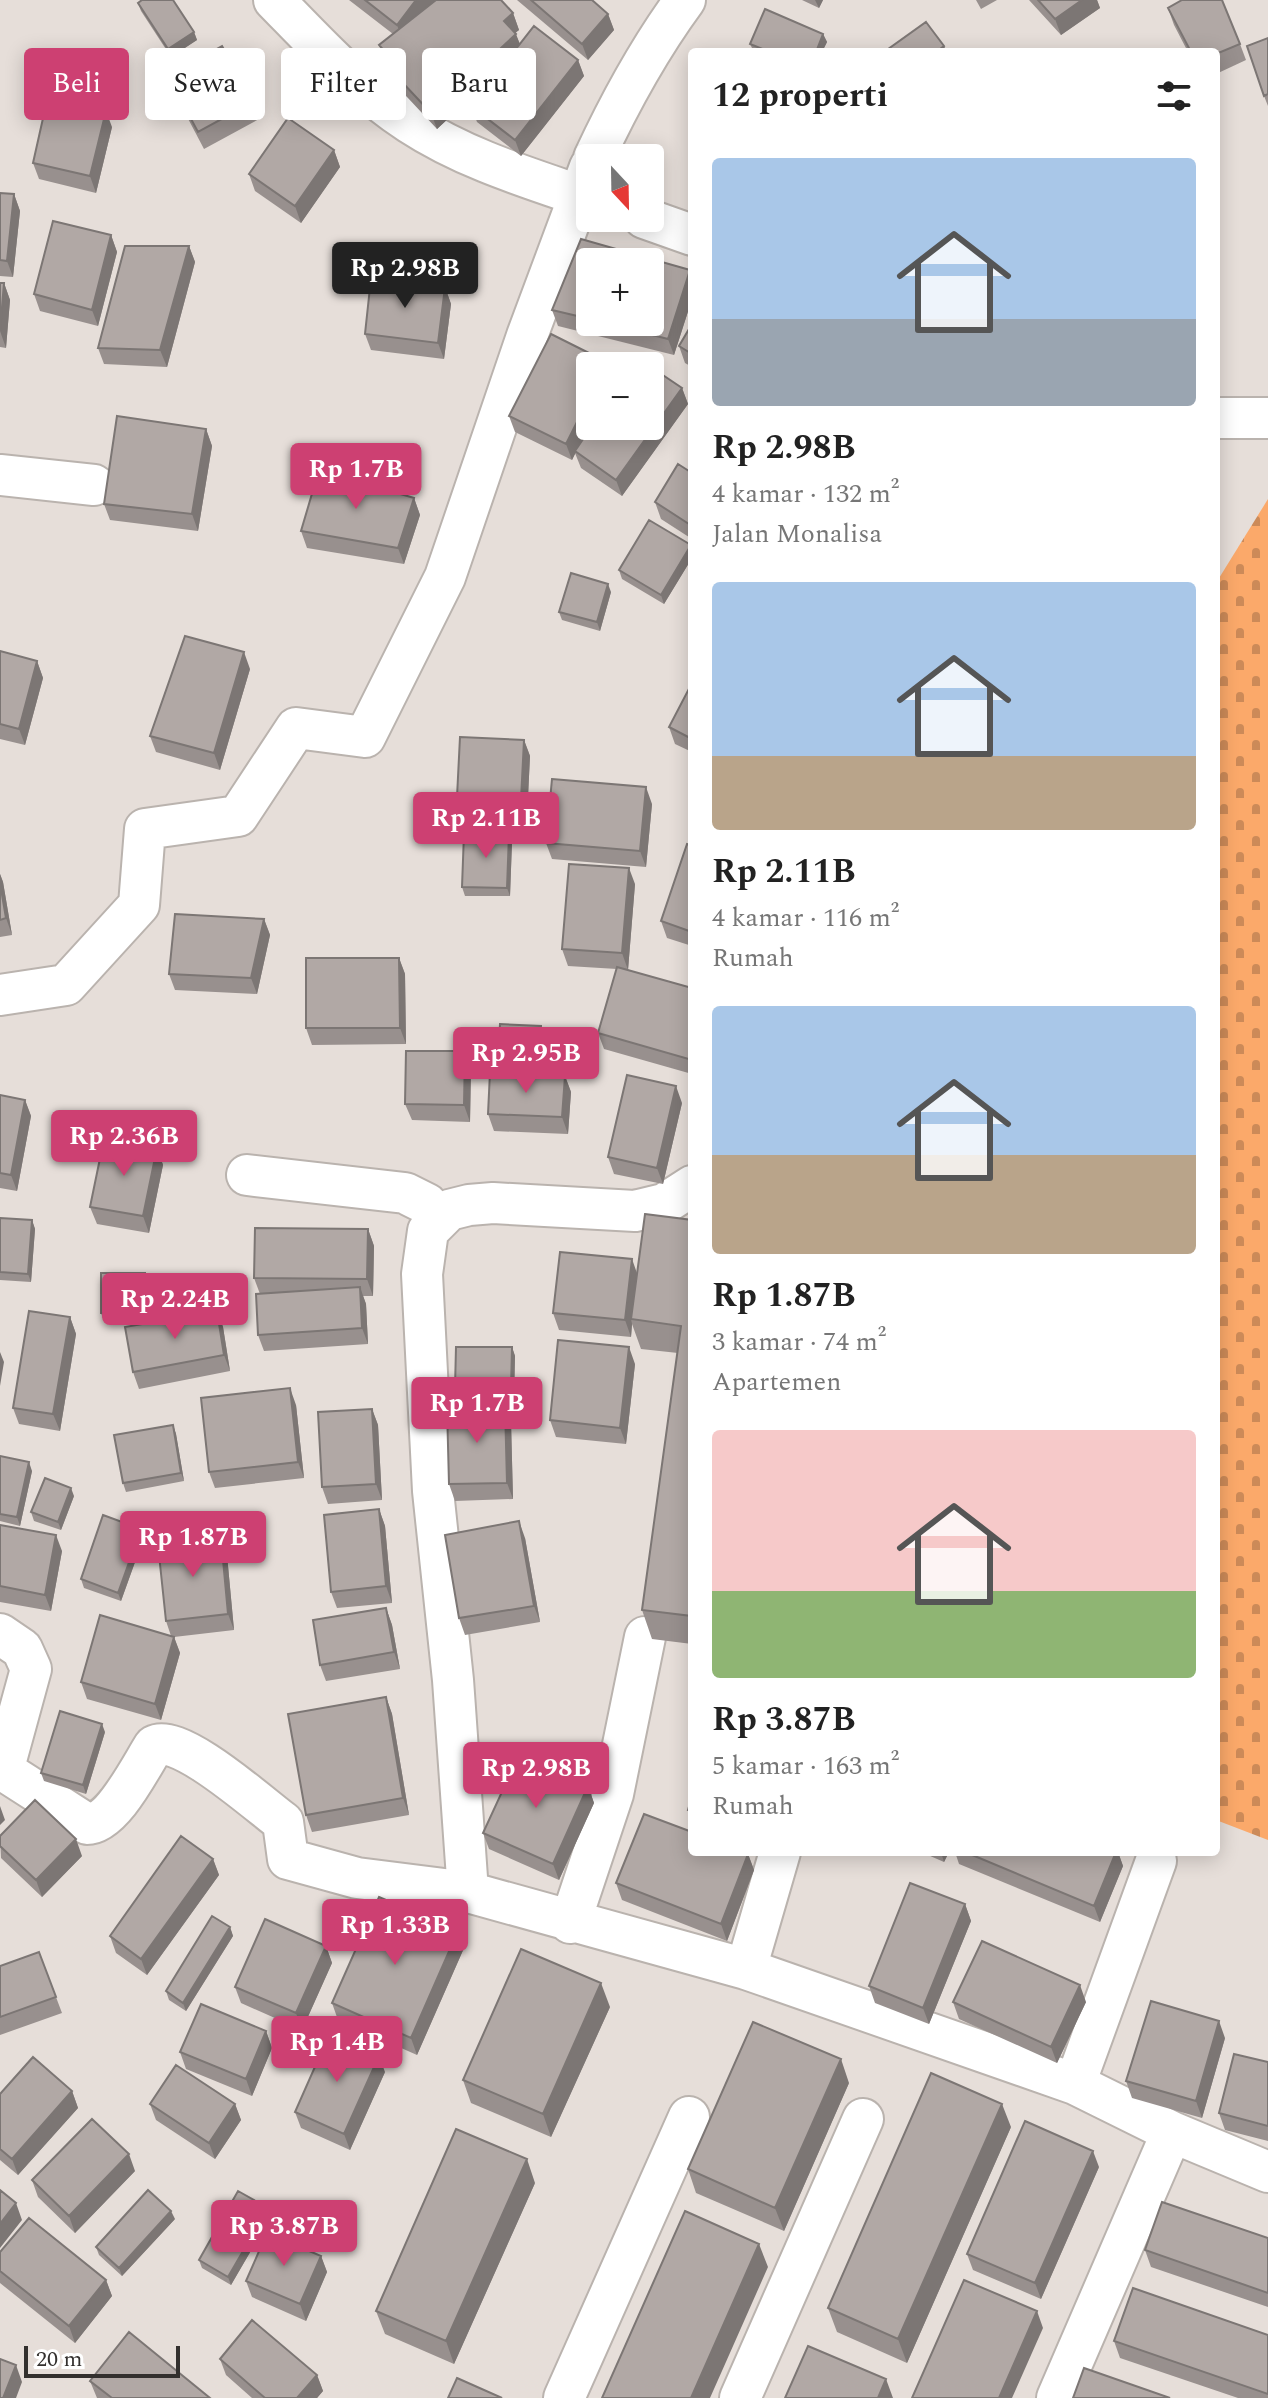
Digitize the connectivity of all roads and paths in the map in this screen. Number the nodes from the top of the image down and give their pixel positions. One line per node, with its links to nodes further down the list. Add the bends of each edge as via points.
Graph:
1 (274, 0): 4 (street, via 358,85 411,124 484,161)
2 (685, 0): 3 (street, via 621,101)
3 (601, 144)
4 (576, 184)
5 (576, 215): 12 (street, via 445,577 365,737 296,728 238,816 145,829 139,905 66,985)
6 (664, 225): 7 (street)
7 (688, 234)
8 (1220, 418): 9 (street)
9 (1268, 418)
10 (0, 475): 11 (street)
11 (94, 485)
12 (0, 995)
13 (247, 1175): 15 (street, via 405,1193 427,1204)
14 (688, 1189): 15 (street, via 664,1204 635,1211 493,1203 449,1210)
15 (439, 1218): 20 (street, via 428,1231 422,1274 436,1538 453,1680)
16 (0, 1634): 20 (street, via 22,1649 31,1669 6,1772 87,1824 99,1822 116,1806 154,1746 170,1743 283,1822 288,1859 357,1878)
17 (645, 1637): 21 (street, via 613,1794)
18 (779, 1856): 22 (street)
19 (1156, 1861): 23 (street)
20 (468, 1892): 21 (street)
21 (570, 1923): 22 (street)
22 (746, 1969): 23 (street)
23 (1075, 2084): 26 (street)
24 (689, 2117): 28 (street)
25 (863, 2119): 29 (street)
26 (1172, 2132): 27 (street); 30 (street)
27 (1268, 2172)
28 (564, 2398)
29 (740, 2398)
30 (1057, 2398)

